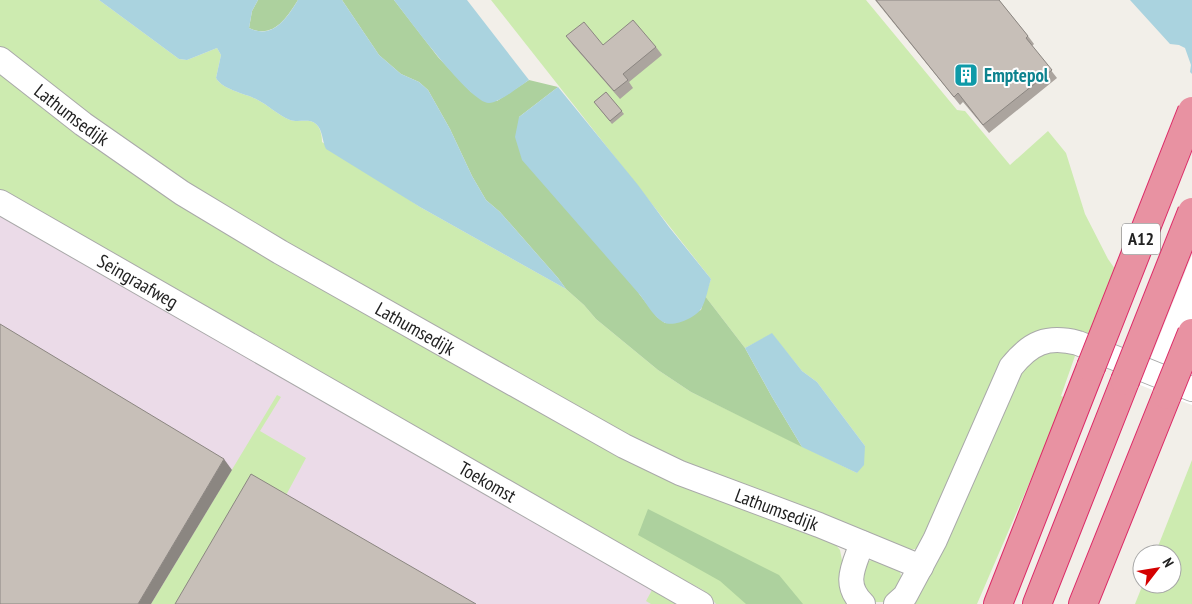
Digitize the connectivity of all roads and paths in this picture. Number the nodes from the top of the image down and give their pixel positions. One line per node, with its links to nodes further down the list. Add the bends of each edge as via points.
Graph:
1 (0, 59): 8 (street, Lathumsedijk, via 83,124 182,192 280,252 607,436 680,473)
2 (1192, 111): 13 (highway, A12, bridge)
3 (0, 202): 6 (street, Seingraafweg)
4 (1192, 212): 14 (highway, A12, bridge)
5 (1192, 333): 7 (highway, bridge)
6 (276, 361): 10 (street, Toekomst)
7 (1180, 392): 9 (street, via 1078,343 1052,339 1030,348 1010,367); 15 (highway)
8 (862, 542): 9 (street, Lathumsedijk); 11 (street, via 850,576 852,590)
9 (922, 566): 12 (street, via 905,596)
10 (701, 604)
11 (863, 604)
12 (896, 604)
13 (998, 604)
14 (1037, 604)
15 (1083, 604)

